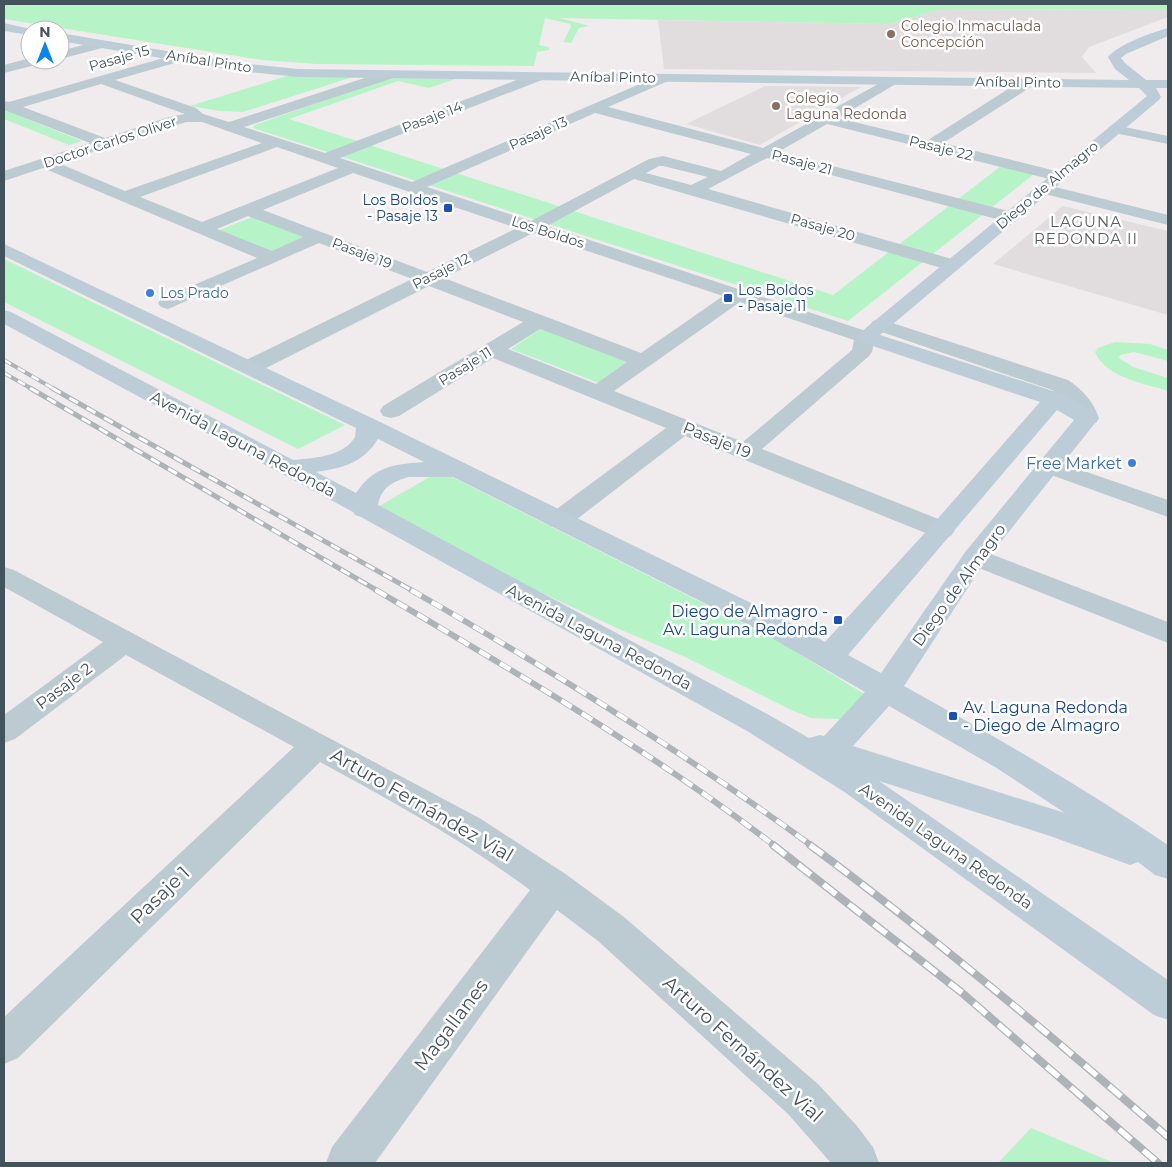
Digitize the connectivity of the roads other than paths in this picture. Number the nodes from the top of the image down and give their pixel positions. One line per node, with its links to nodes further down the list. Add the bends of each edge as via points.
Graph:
1 (4, 27): 2 (street)
2 (20, 30)
3 (1168, 32): 16 (street, via 1114,57 1120,66)
4 (70, 38): 5 (street, Aníbal Pinto)
5 (102, 44): 6 (street); 7 (street, Aníbal Pinto)
6 (70, 52)
7 (181, 57): 10 (street, Aníbal Pinto, via 282,72); 13 (street, Pasaje 15)
8 (20, 65): 9 (street)
9 (4, 69)
10 (388, 75): 11 (street, Aníbal Pinto); 24 (street)
11 (537, 76): 12 (street, Aníbal Pinto); 33 (street, Pasaje 14)
12 (663, 78): 14 (street, Aníbal Pinto); 19 (street, Pasaje 13)
13 (100, 80): 18 (street, Pasaje 15); 21 (street, via 191,110)
14 (894, 80): 15 (street, Aníbal Pinto); 22 (street)
15 (1029, 82): 16 (street, Aníbal Pinto); 30 (street)
16 (1142, 83): 17 (street, Aníbal Pinto); 25 (street, Diego de Almagro, via 1155,95)
17 (1168, 84)
18 (6, 106): 20 (street)
19 (594, 108): 32 (street, Pasaje 21); 40 (street, Pasaje 13)
20 (31, 115): 23 (street); 28 (street)
21 (198, 117): 24 (street, Doctor Carlos Oliver); 28 (street, Doctor Carlos Oliver, via 180,119)
22 (824, 120): 30 (street, Pasaje 22); 32 (street)
23 (4, 123)
24 (231, 126): 27 (street, Los Boldos)
25 (1116, 128): 26 (street); 39 (street, Diego de Almagro)
26 (1168, 140)
27 (278, 142): 33 (street, Los Boldos); 43 (street)
28 (105, 143): 31 (street, Doctor Carlos Oliver)
29 (57, 145): 31 (street)
30 (930, 145): 39 (street, Pasaje 22)
31 (75, 152): 34 (street, Doctor Carlos Oliver)
32 (765, 153): 38 (street); 45 (street, Pasaje 21)
33 (326, 158): 35 (street, Los Boldos)
34 (43, 163): 37 (street, Doctor Carlos Oliver); 43 (street)
35 (353, 167): 40 (street, Los Boldos); 44 (street)
36 (632, 174): 38 (street, Pasaje 12, via 663,161); 42 (street); 47 (street, Pasaje 12)
37 (4, 176)
38 (723, 176): 42 (street)
39 (1058, 176): 41 (street, Diego de Almagro)
40 (413, 187): 47 (street, Los Boldos)
41 (1043, 189): 45 (street, Diego de Almagro); 46 (street)
42 (693, 190): 52 (street, Pasaje 20)
43 (124, 197): 48 (street)
44 (248, 210): 48 (street); 49 (street, Pasaje 19)
45 (1010, 217): 52 (street, Diego de Almagro)
46 (1167, 219)
47 (532, 226): 53 (street, Pasaje 12); 54 (street, Los Boldos)
48 (201, 229): 51 (street)
49 (319, 237): 51 (street); 53 (street, Pasaje 19)
50 (4, 249): 61 (street)
51 (271, 258): 55 (street)
52 (952, 265): 58 (street, Diego de Almagro)
53 (426, 278): 57 (street, Pasaje 19); 61 (street, Pasaje 12)
54 (738, 295): 58 (street, Los Boldos); 60 (street)
55 (168, 303)
56 (4, 316): 70 (street, Avenida Laguna Redonda)
57 (539, 321): 59 (street, Pasaje 11); 60 (street, Pasaje 19)
58 (872, 331): 63 (street); 65 (street, via 1060,385 1084,404); 68 (street, via 862,352)
59 (492, 350): 62 (street, Pasaje 19); 64 (street, Pasaje 11)
60 (643, 361): 62 (street)
61 (250, 367): 66 (street)
62 (598, 392): 67 (street, Pasaje 19)
63 (1054, 399): 65 (street); 75 (street)
64 (391, 412)
65 (1088, 418): 69 (street, Diego de Almagro)
66 (368, 425): 70 (street, via 368,437 355,452 315,466); 71 (street)
67 (683, 426): 68 (street, Pasaje 19); 74 (street)
68 (746, 451): 75 (street, Pasaje 19)
69 (1049, 466): 72 (street); 76 (street, Diego de Almagro)
70 (289, 467): 73 (street, Avenida Laguna Redonda)
71 (459, 471): 73 (street, via 415,469 388,476 374,484); 74 (street)
72 (1168, 509)
73 (364, 510): 82 (street, Avenida Laguna Redonda)
74 (559, 520): 80 (street, via 719,598)
75 (942, 530): 80 (street)
76 (976, 557): 78 (street); 81 (street, Diego de Almagro)
77 (4, 576): 79 (street, Arturo Fernández Vial)
78 (1168, 633)
79 (125, 641): 83 (street, Pasaje 2); 84 (street, Arturo Fernández Vial)
80 (829, 657): 81 (street)
81 (886, 689): 85 (street, Diego de Almagro); 86 (street, via 1022,767 1115,827)
82 (758, 723): 85 (street); 88 (street, Avenida Laguna Redonda, via 863,788)
83 (4, 731)
84 (317, 745): 87 (street, Arturo Fernández Vial, via 469,829); 89 (street, Pasaje 1)
85 (829, 751): 86 (street, via 1094,837)
86 (1168, 866)
87 (554, 886): 90 (street, Magallanes); 91 (street, Arturo Fernández Vial, via 611,929 803,1099 842,1141)
88 (1168, 1002)
89 (4, 1044)
90 (348, 1163)
91 (857, 1163)

